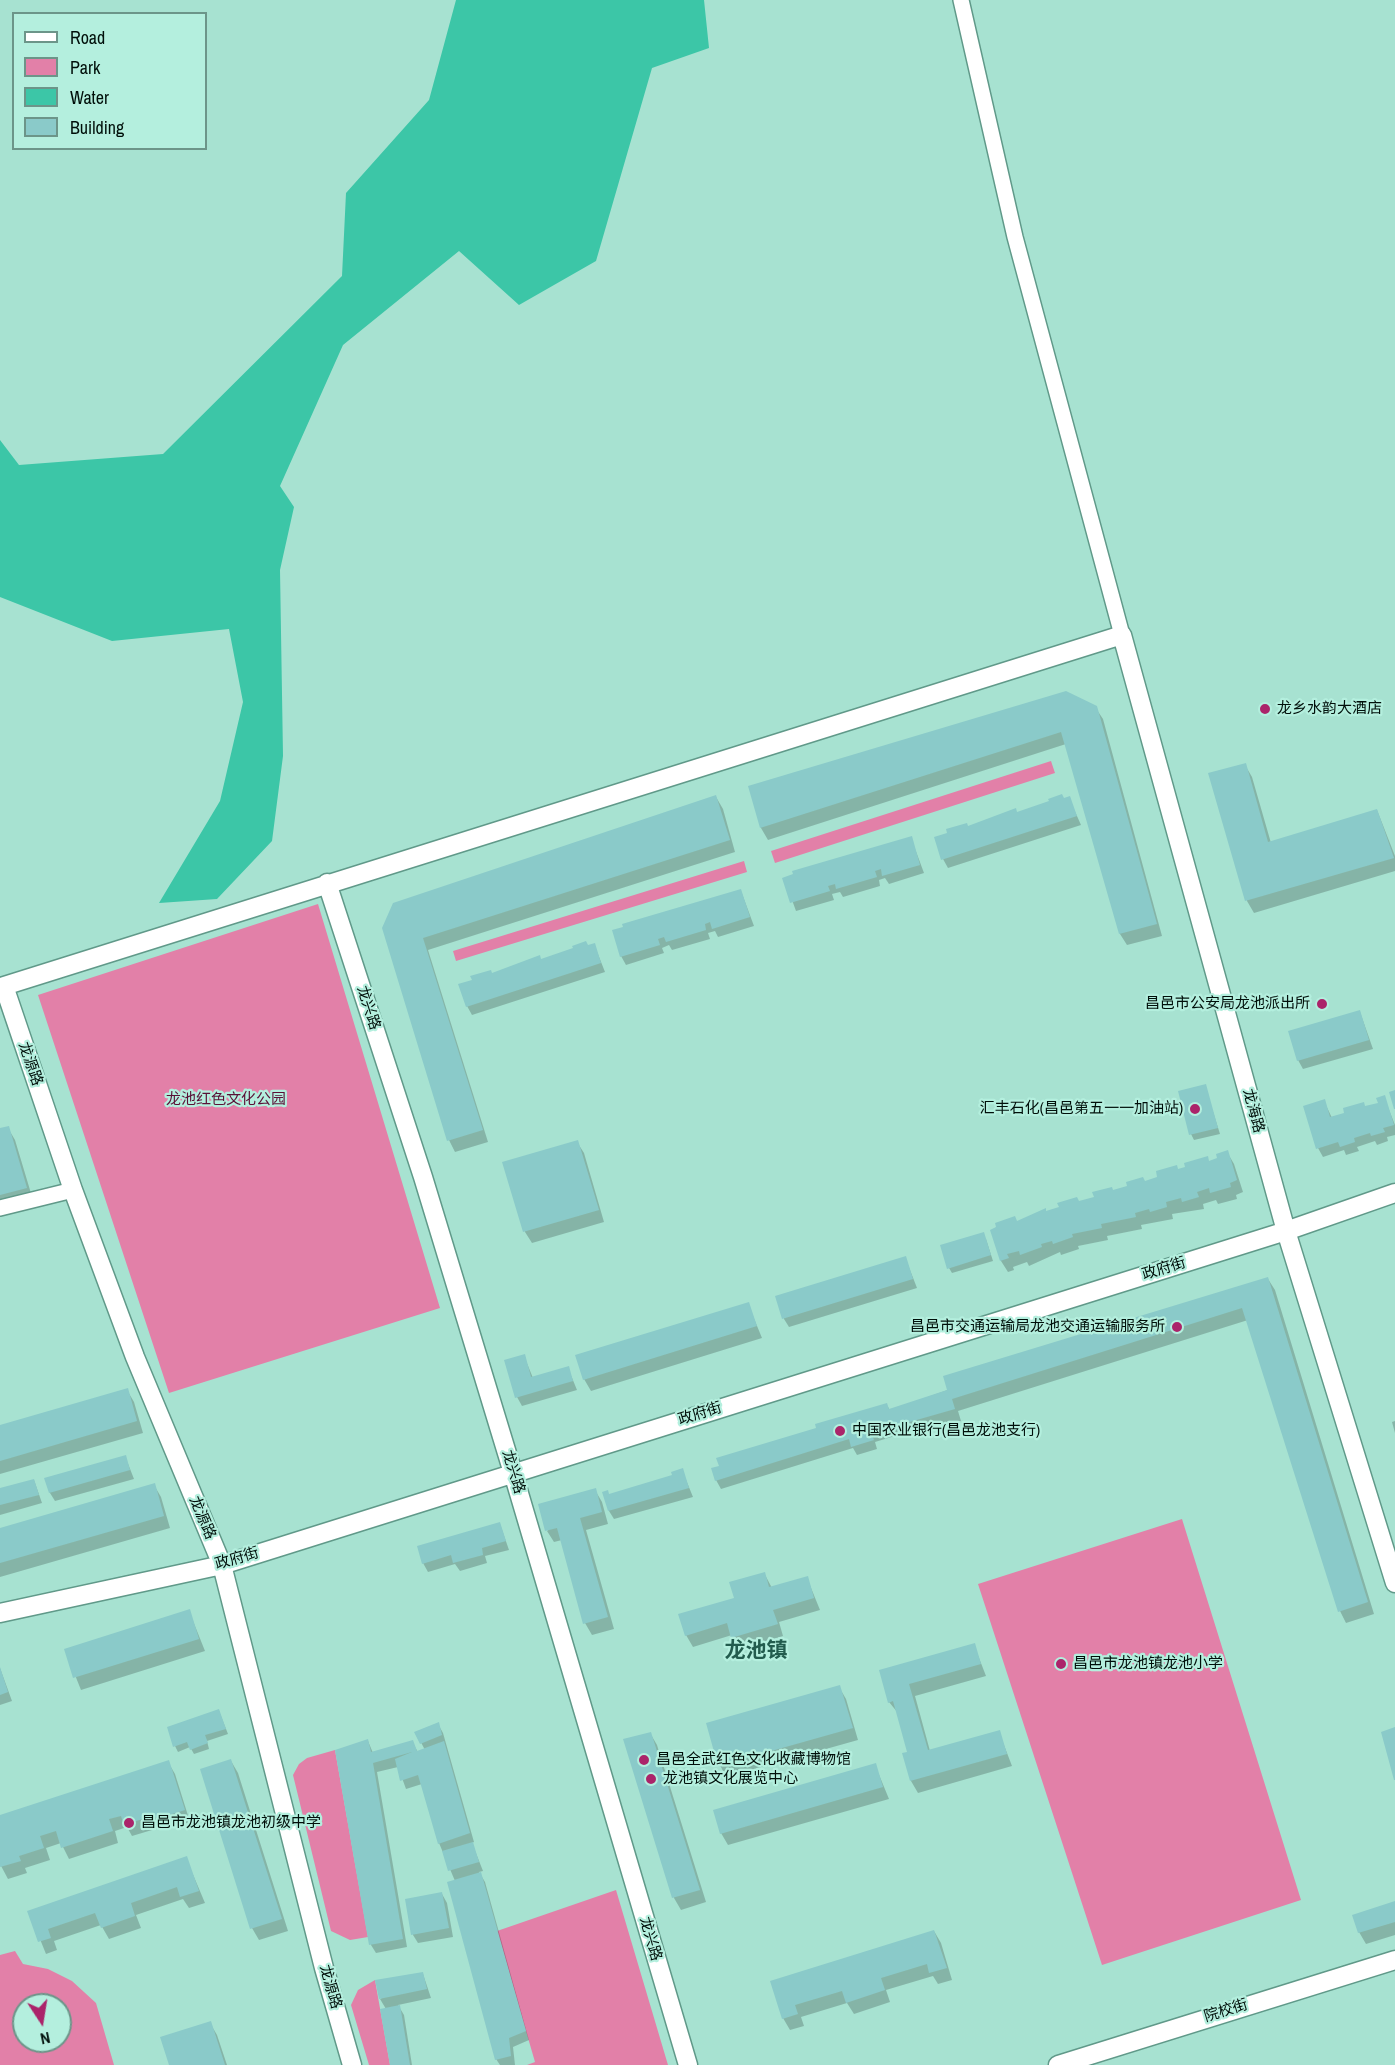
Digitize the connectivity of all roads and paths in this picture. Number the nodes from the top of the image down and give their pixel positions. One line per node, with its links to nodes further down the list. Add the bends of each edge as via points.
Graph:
1 (961, 0): 2 (street, via 1015,237)
2 (1122, 635): 3 (street); 8 (street, 龙海路)
3 (327, 883): 4 (street); 9 (street, 龙兴路)
4 (2, 981): 5 (street, 龙源路)
5 (74, 1190): 7 (street); 10 (street, 龙源路, via 135,1357)
6 (1395, 1193): 8 (street, 政府街)
7 (0, 1208)
8 (1286, 1231): 9 (street, 政府街); 11 (street, 龙海路)
9 (513, 1473): 10 (street, 政府街); 15 (street, 龙兴路)
10 (222, 1565): 12 (street, 政府街); 14 (street, 龙源路)
11 (1395, 1583)
12 (0, 1613)
13 (1395, 1960): 16 (street, 院校街)
14 (352, 2065)
15 (688, 2065)
16 (1058, 2065)

